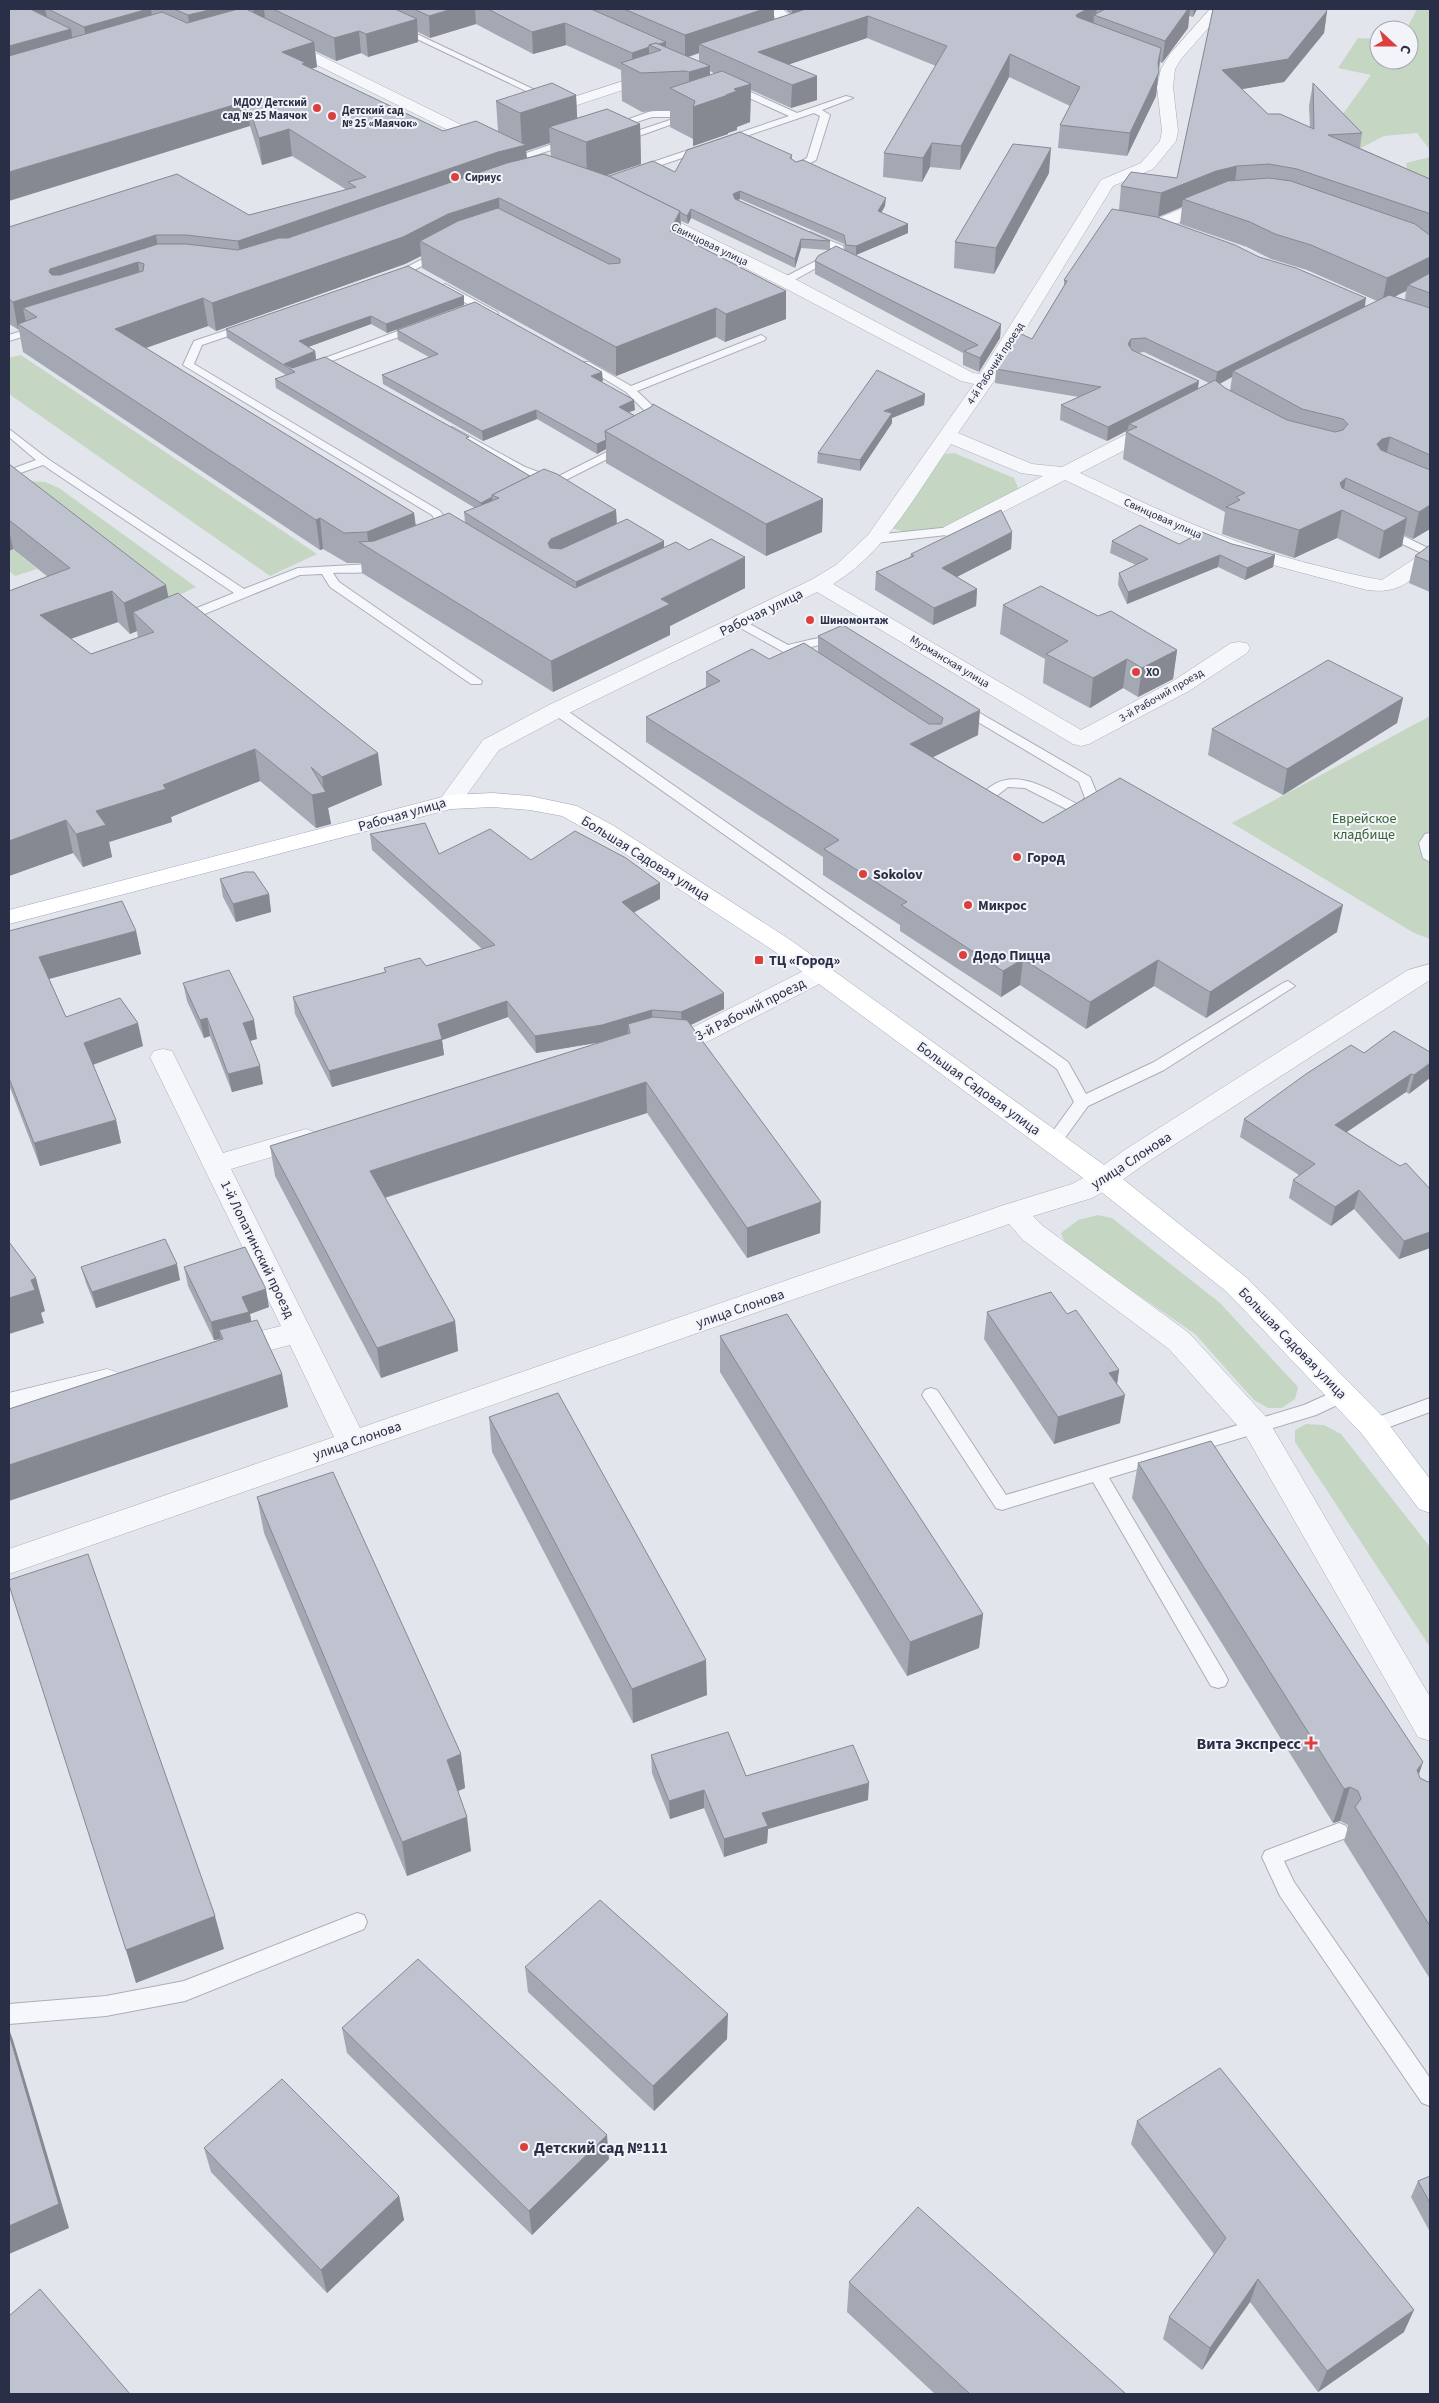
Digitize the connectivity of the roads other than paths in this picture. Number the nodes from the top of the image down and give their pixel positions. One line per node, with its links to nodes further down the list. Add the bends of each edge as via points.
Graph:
1 (215, 9): 9 (street)
2 (358, 9): 16 (lane)
3 (775, 9): 11 (street, via 782,16)
4 (1218, 9): 8 (street)
5 (270, 22): 9 (lane)
6 (1188, 23): 8 (street)
7 (801, 26): 11 (street)
8 (1203, 26): 31 (street, 4-й Рабочий проезд, via 1164,68 1170,131 1168,141 1147,166 1107,183)
9 (250, 27): 10 (lane); 22 (street)
10 (233, 31)
11 (784, 32): 12 (street)
12 (766, 38)
13 (663, 74): 16 (street)
14 (719, 81): 18 (lane)
15 (849, 98): 17 (lane)
16 (563, 105): 19 (street)
17 (814, 110): 18 (lane); 26 (lane, via 825,115 812,160)
18 (797, 116): 28 (lane, via 764,123)
19 (526, 117)
20 (490, 130): 22 (street)
21 (598, 132): 24 (lane, via 651,114 698,113)
22 (471, 136): 25 (street)
23 (581, 137): 25 (lane)
24 (611, 142)
25 (517, 158): 27 (street)
26 (797, 166)
27 (536, 168)
28 (630, 172)
29 (1234, 197): 34 (street, via 1203,205)
30 (628, 203): 39 (street, Свинцовая улица)
31 (1090, 212): 32 (street); 52 (street, 4-й Рабочий проезд)
32 (1109, 214)
33 (1143, 221): 34 (street)
34 (1160, 224): 36 (street)
35 (797, 230): 39 (lane, via 840,248 840,252)
36 (1178, 230)
37 (448, 248): 38 (lane)
38 (406, 269): 40 (lane, via 432,279)
39 (785, 282): 52 (street, Свинцовая улица, via 966,376)
40 (478, 305): 41 (lane); 42 (lane)
41 (459, 312)
42 (503, 319)
43 (262, 320): 66 (lane, via 198,343 188,365 436,513)
44 (431, 322): 49 (lane)
45 (54, 324): 46 (lane)
46 (9, 338)
47 (761, 338): 53 (lane)
48 (571, 357): 53 (lane)
49 (328, 359): 50 (lane); 51 (lane)
50 (301, 369)
51 (345, 369)
52 (985, 381): 57 (street, 4-й Рабочий проезд)
53 (630, 390): 61 (lane, via 652,411 647,436)
54 (1179, 414): 60 (street)
55 (446, 426): 61 (lane, via 521,469)
56 (9, 432): 58 (lane)
57 (947, 436): 60 (street, Свинцовая улица, via 1028,469); 67 (street, 4-й Рабочий проезд)
58 (44, 461): 59 (lane); 73 (lane)
59 (9, 474)
60 (1065, 474): 65 (street); 69 (street, Свинцовая улица, via 1181,528 1238,550 1367,584 1384,586 1392,583)
61 (555, 482): 62 (lane); 63 (lane)
62 (538, 491)
63 (572, 492)
64 (1376, 526): 68 (lane)
65 (951, 531): 67 (lane)
66 (452, 536)
67 (875, 539): 72 (street, Рабочая улица, via 843,570)
68 (1430, 552)
69 (1430, 557)
70 (390, 560): 71 (lane, via 373,567)
71 (324, 570): 73 (lane, via 298,572); 80 (lane, via 334,584)
72 (818, 584): 74 (street, Рабочая улица); 83 (street, Мурманская улица)
73 (242, 592): 75 (lane)
74 (740, 622): 78 (lane); 82 (street, Рабочая улица)
75 (172, 623)
76 (855, 642): 78 (lane, via 820,641)
77 (1239, 648): 83 (street, 3-й Рабочий проезд, via 1181,686)
78 (787, 649): 79 (lane)
79 (803, 660)
80 (476, 681)
81 (949, 698): 85 (lane, via 1084,780 1092,799 1076,815 1062,800 1028,784 1005,783 986,798)
82 (557, 710): 84 (street, Рабочая улица, via 491,745); 94 (lane, via 1063,1066)
83 (1082, 739)
84 (450, 802): 88 (main road, Рабочая улица); 90 (main road, Большая Садовая улица, via 493,800 569,811 606,831)
85 (1005, 814)
86 (1430, 838): 87 (lane, via 1426,843)
87 (1430, 858)
88 (9, 917)
89 (1430, 972): 98 (street, улица Слонова, via 1417,976)
90 (820, 973): 92 (street, 3-й Рабочий проезд, via 690,1040 653,1037); 96 (main road, Большая Садовая улица)
91 (1288, 986): 94 (lane, via 1159,1066)
92 (634, 1043)
93 (163, 1057): 97 (street, 1-й Лопатинский проезд)
94 (1082, 1102): 96 (lane)
95 (330, 1131): 97 (street)
96 (1053, 1142): 98 (main road, Большая Садовая улица)
97 (216, 1164): 100 (street, 1-й Лопатинский проезд)
98 (1104, 1179): 99 (street, улица Слонова, via 1082,1191); 103 (main road, Большая Садовая улица, via 1237,1285)
99 (1014, 1212): 107 (street, via 1033,1233 1179,1341); 109 (street, улица Слонова)
100 (298, 1332): 101 (street); 109 (street, 1-й Лопатинский проезд)
101 (202, 1356)
102 (134, 1373): 105 (street)
103 (1344, 1394): 107 (lane, via 1310,1410); 108 (main road, Большая Садовая улица)
104 (931, 1395): 110 (lane, via 1002,1503)
105 (9, 1404)
106 (1430, 1406): 108 (lane)
107 (1256, 1426): 110 (lane); 114 (street)
108 (1373, 1426): 111 (main road, Большая Садовая улица)
109 (352, 1442): 112 (street, улица Слонова)
110 (1097, 1473): 113 (lane)
111 (1430, 1502)
112 (9, 1562)
113 (1218, 1680)
114 (1430, 1727)
115 (1339, 1832): 118 (lane, via 1272,1857 1287,1889)
116 (356, 1922): 117 (lane, via 185,1991 106,2006)
117 (9, 2014)
118 (1430, 2096)

